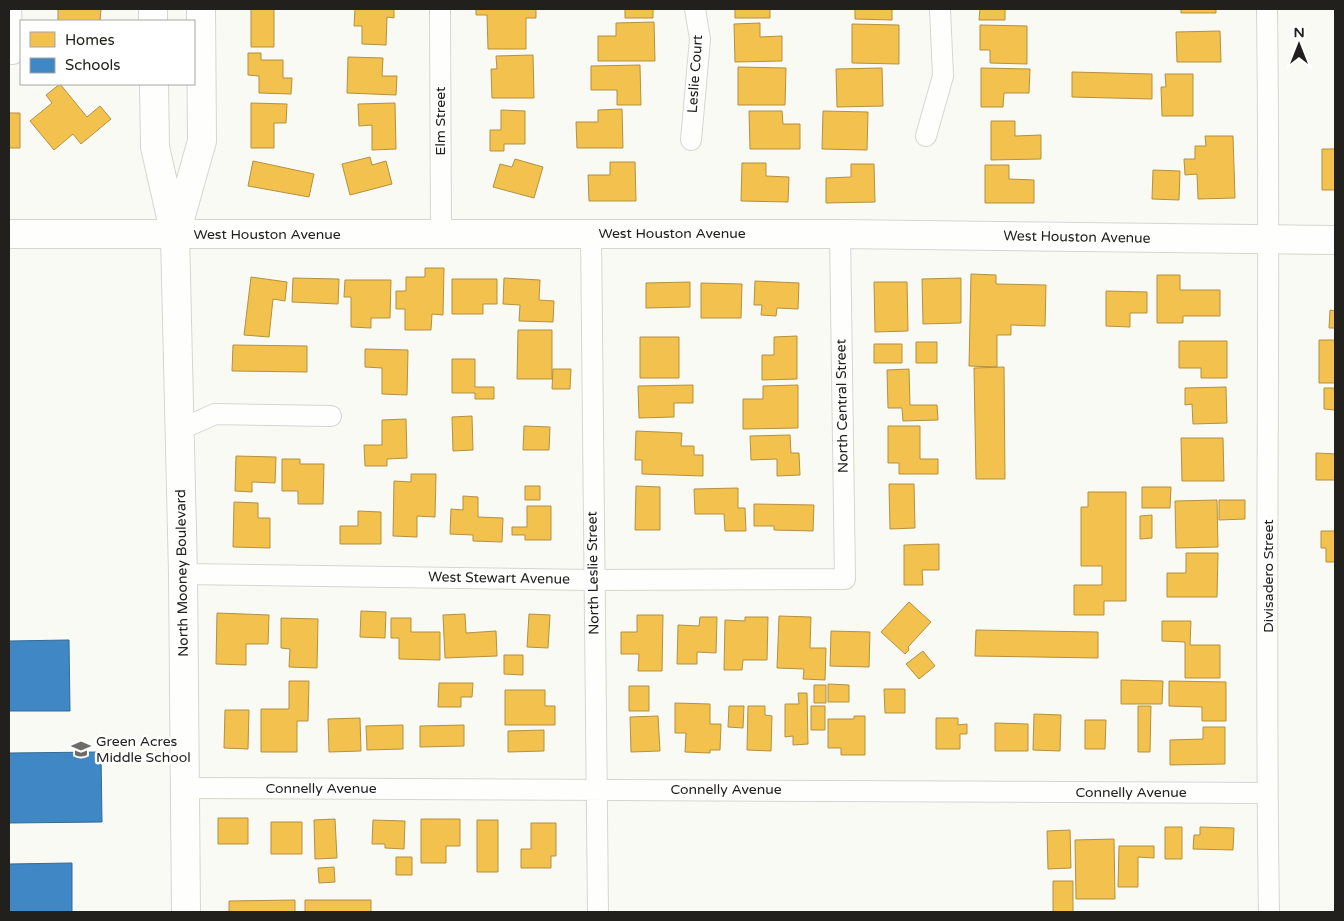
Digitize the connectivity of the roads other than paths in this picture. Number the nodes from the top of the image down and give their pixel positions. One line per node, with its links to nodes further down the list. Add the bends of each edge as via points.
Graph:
1 (11, 9): 7 (street)
2 (201, 9): 15 (main road, North Mooney Boulevard, via 202,141)
3 (440, 9): 11 (street, Elm Street)
4 (695, 9): 10 (street, Leslie Court, via 700,38)
5 (940, 9): 9 (street, via 943,76)
6 (1267, 9): 16 (street, Divisadero Street)
7 (11, 54)
8 (154, 85): 15 (main road, North Mooney Boulevard, via 155,147)
9 (926, 136)
10 (691, 140)
11 (441, 233): 12 (main road, West Houston Avenue); 15 (main road, West Houston Avenue)
12 (590, 233): 14 (main road, West Houston Avenue); 22 (street, North Leslie Street)
13 (9, 234): 15 (main road, West Houston Avenue)
14 (840, 234): 16 (main road, West Houston Avenue); 21 (street, North Central Street)
15 (176, 235): 19 (main road, North Mooney Boulevard)
16 (1270, 240): 17 (main road, West Houston Avenue); 25 (street, Divisadero Street)
17 (1335, 240)
18 (331, 416): 19 (street, via 215,414)
19 (179, 430): 20 (main road, North Mooney Boulevard)
20 (183, 574): 22 (street, West Stewart Avenue); 23 (main road, North Mooney Boulevard)
21 (845, 579): 22 (street, West Stewart Avenue)
22 (593, 580): 24 (street, North Leslie Street)
23 (185, 788): 24 (street, Connelly Avenue); 26 (main road, North Mooney Boulevard)
24 (596, 788): 25 (street, Connelly Avenue); 27 (street, North Leslie Street)
25 (1267, 793): 28 (street, Divisadero Street)
26 (186, 912)
27 (598, 912)
28 (1269, 912)

